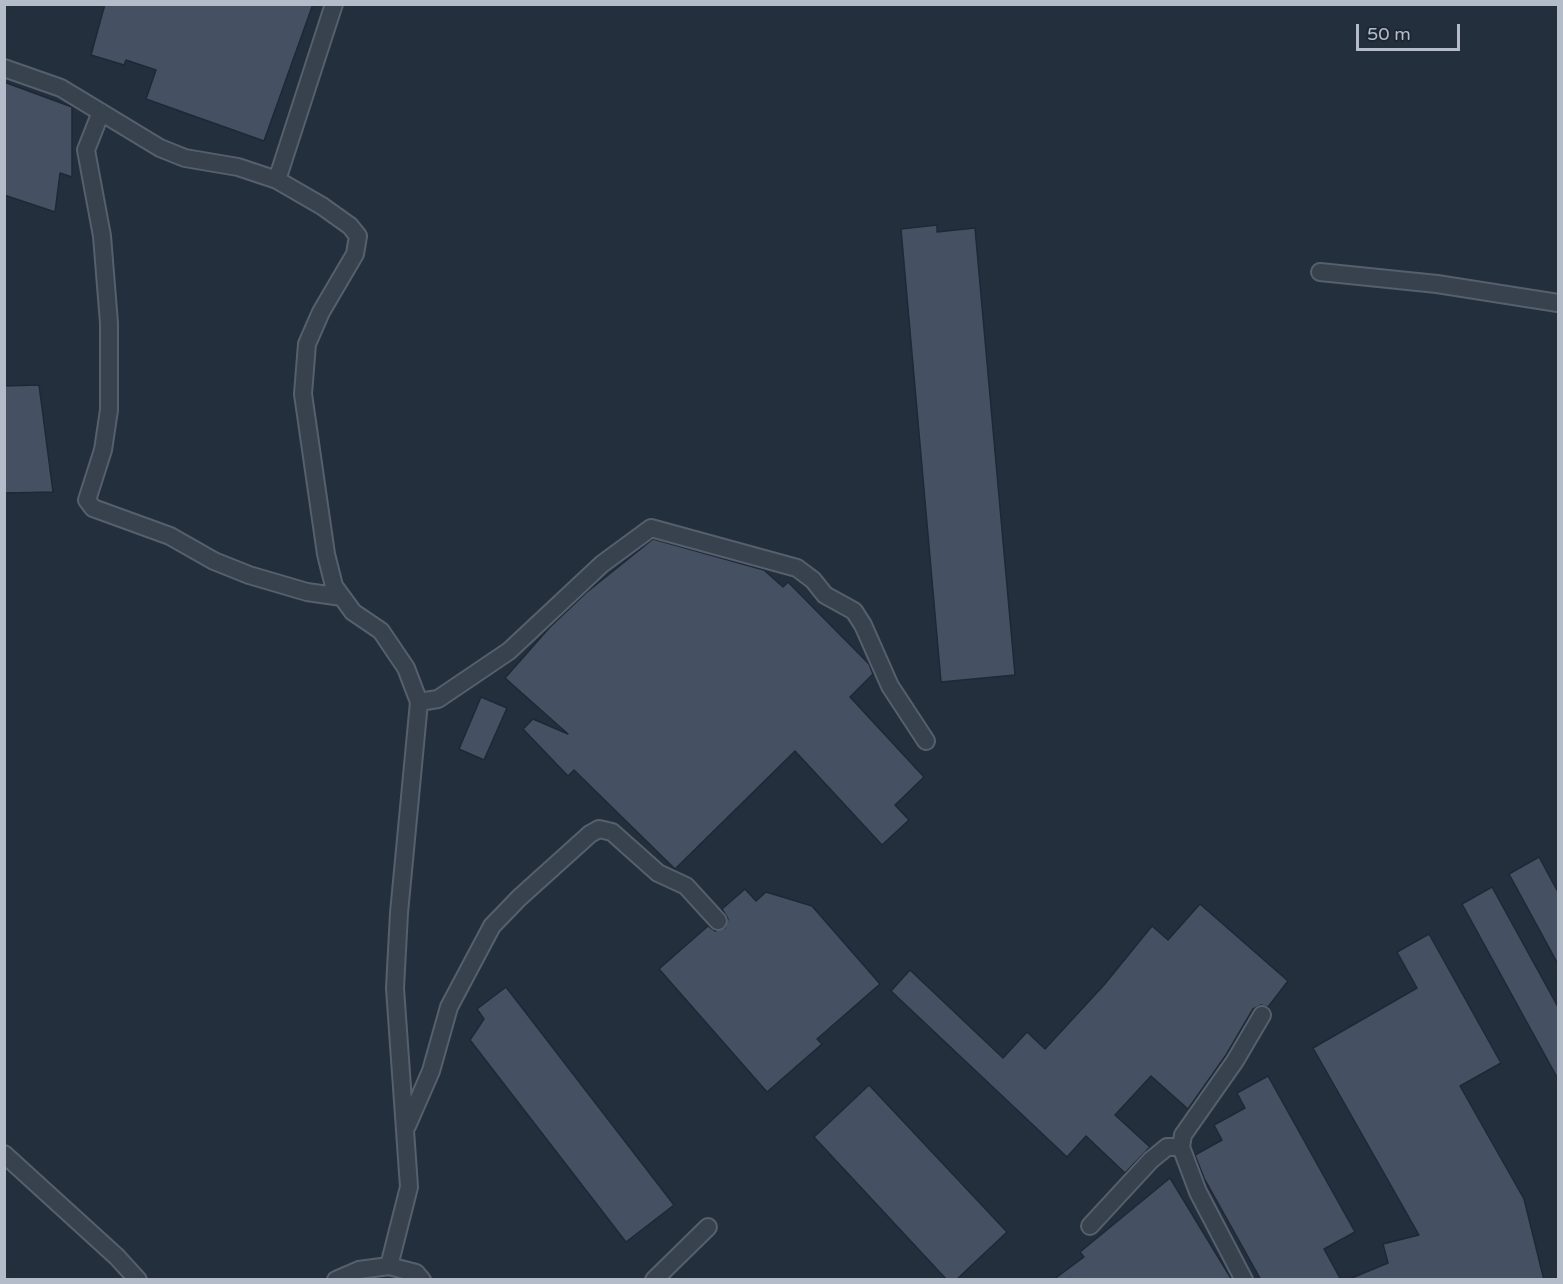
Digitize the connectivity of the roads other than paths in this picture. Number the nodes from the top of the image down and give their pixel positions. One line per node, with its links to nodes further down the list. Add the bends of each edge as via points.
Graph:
1 (334, 4): 4 (street)
2 (4, 68): 3 (street, via 61,88)
3 (101, 112): 4 (street, via 160,148 185,158 238,167); 7 (street, via 86,150 102,236 109,323 109,410 103,450 87,500 93,508 170,536 249,575 307,592)
4 (277, 180): 7 (street, via 322,206 358,236 355,254 307,344 304,368 303,394 326,554 334,585)
5 (1320, 272): 6 (street, via 1437,284)
6 (1558, 303)
7 (342, 597): 8 (street, via 353,612 381,631 406,668)
8 (419, 702): 9 (street, via 438,699 509,651 594,571 651,528 797,568 825,595 854,611 890,686); 12 (street, via 395,988)
9 (926, 741)
10 (718, 921): 12 (street, via 686,886 658,873 612,832 599,829 590,834 492,926 449,1007 431,1071)
11 (1262, 1015): 13 (street, via 1183,1135)
12 (405, 1129): 17 (street, via 409,1187)
13 (1181, 1147): 15 (street, via 1167,1147 1151,1160); 22 (street, via 1198,1192)
14 (4, 1154): 18 (street)
15 (1090, 1226)
16 (708, 1227): 21 (street)
17 (389, 1266): 19 (street, via 359,1270); 20 (street, via 416,1274)
18 (138, 1280)
19 (336, 1280)
20 (422, 1280)
21 (654, 1280)
22 (1244, 1280)

